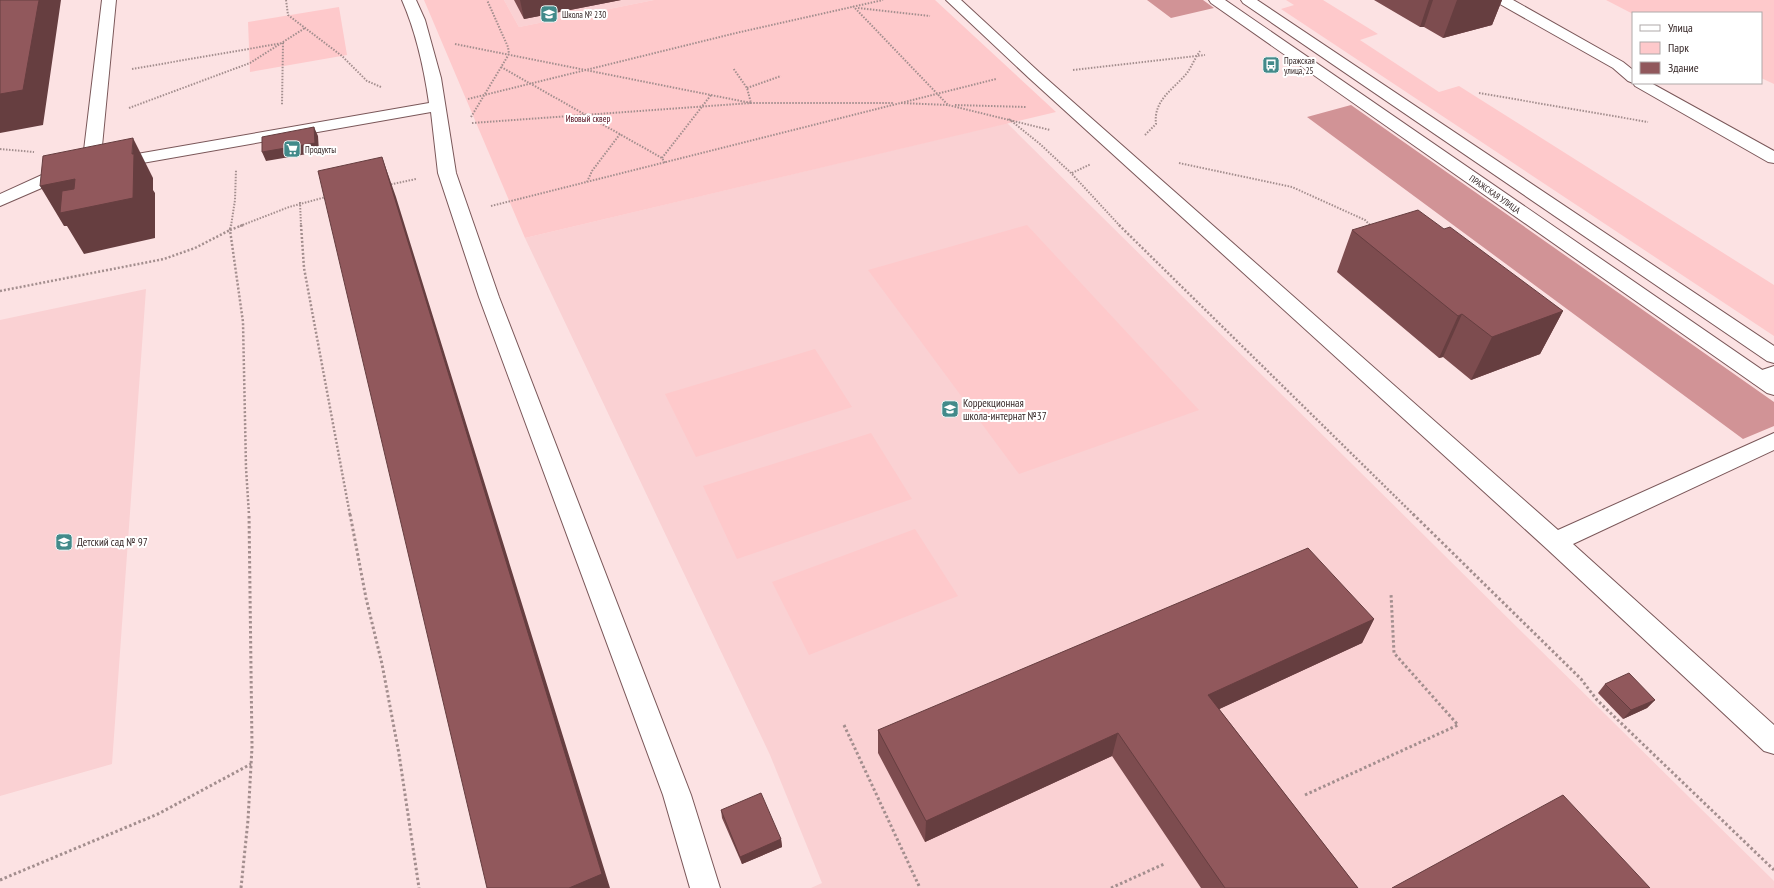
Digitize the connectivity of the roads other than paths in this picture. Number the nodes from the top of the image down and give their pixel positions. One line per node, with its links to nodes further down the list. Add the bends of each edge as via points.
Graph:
1 (108, 0): 11 (street)
2 (409, 0): 9 (street, via 418,20)
3 (953, 0): 16 (street)
4 (1216, 0): 14 (street, ПРАЖСКАЯ УЛИЦА)
5 (1248, 0): 13 (street, ПРАЖСКАЯ УЛИЦА)
6 (1503, 0): 7 (street, via 1618,65)
7 (1632, 77)
8 (1642, 84): 10 (street)
9 (440, 116): 11 (street, via 282,133); 18 (street, via 447,173 460,214 666,764)
10 (1774, 158)
11 (91, 167): 12 (street, via 60,173)
12 (0, 201)
13 (1774, 356)
14 (1769, 380)
15 (1774, 441): 16 (street)
16 (1555, 542): 17 (street)
17 (1774, 742)
18 (705, 888)

